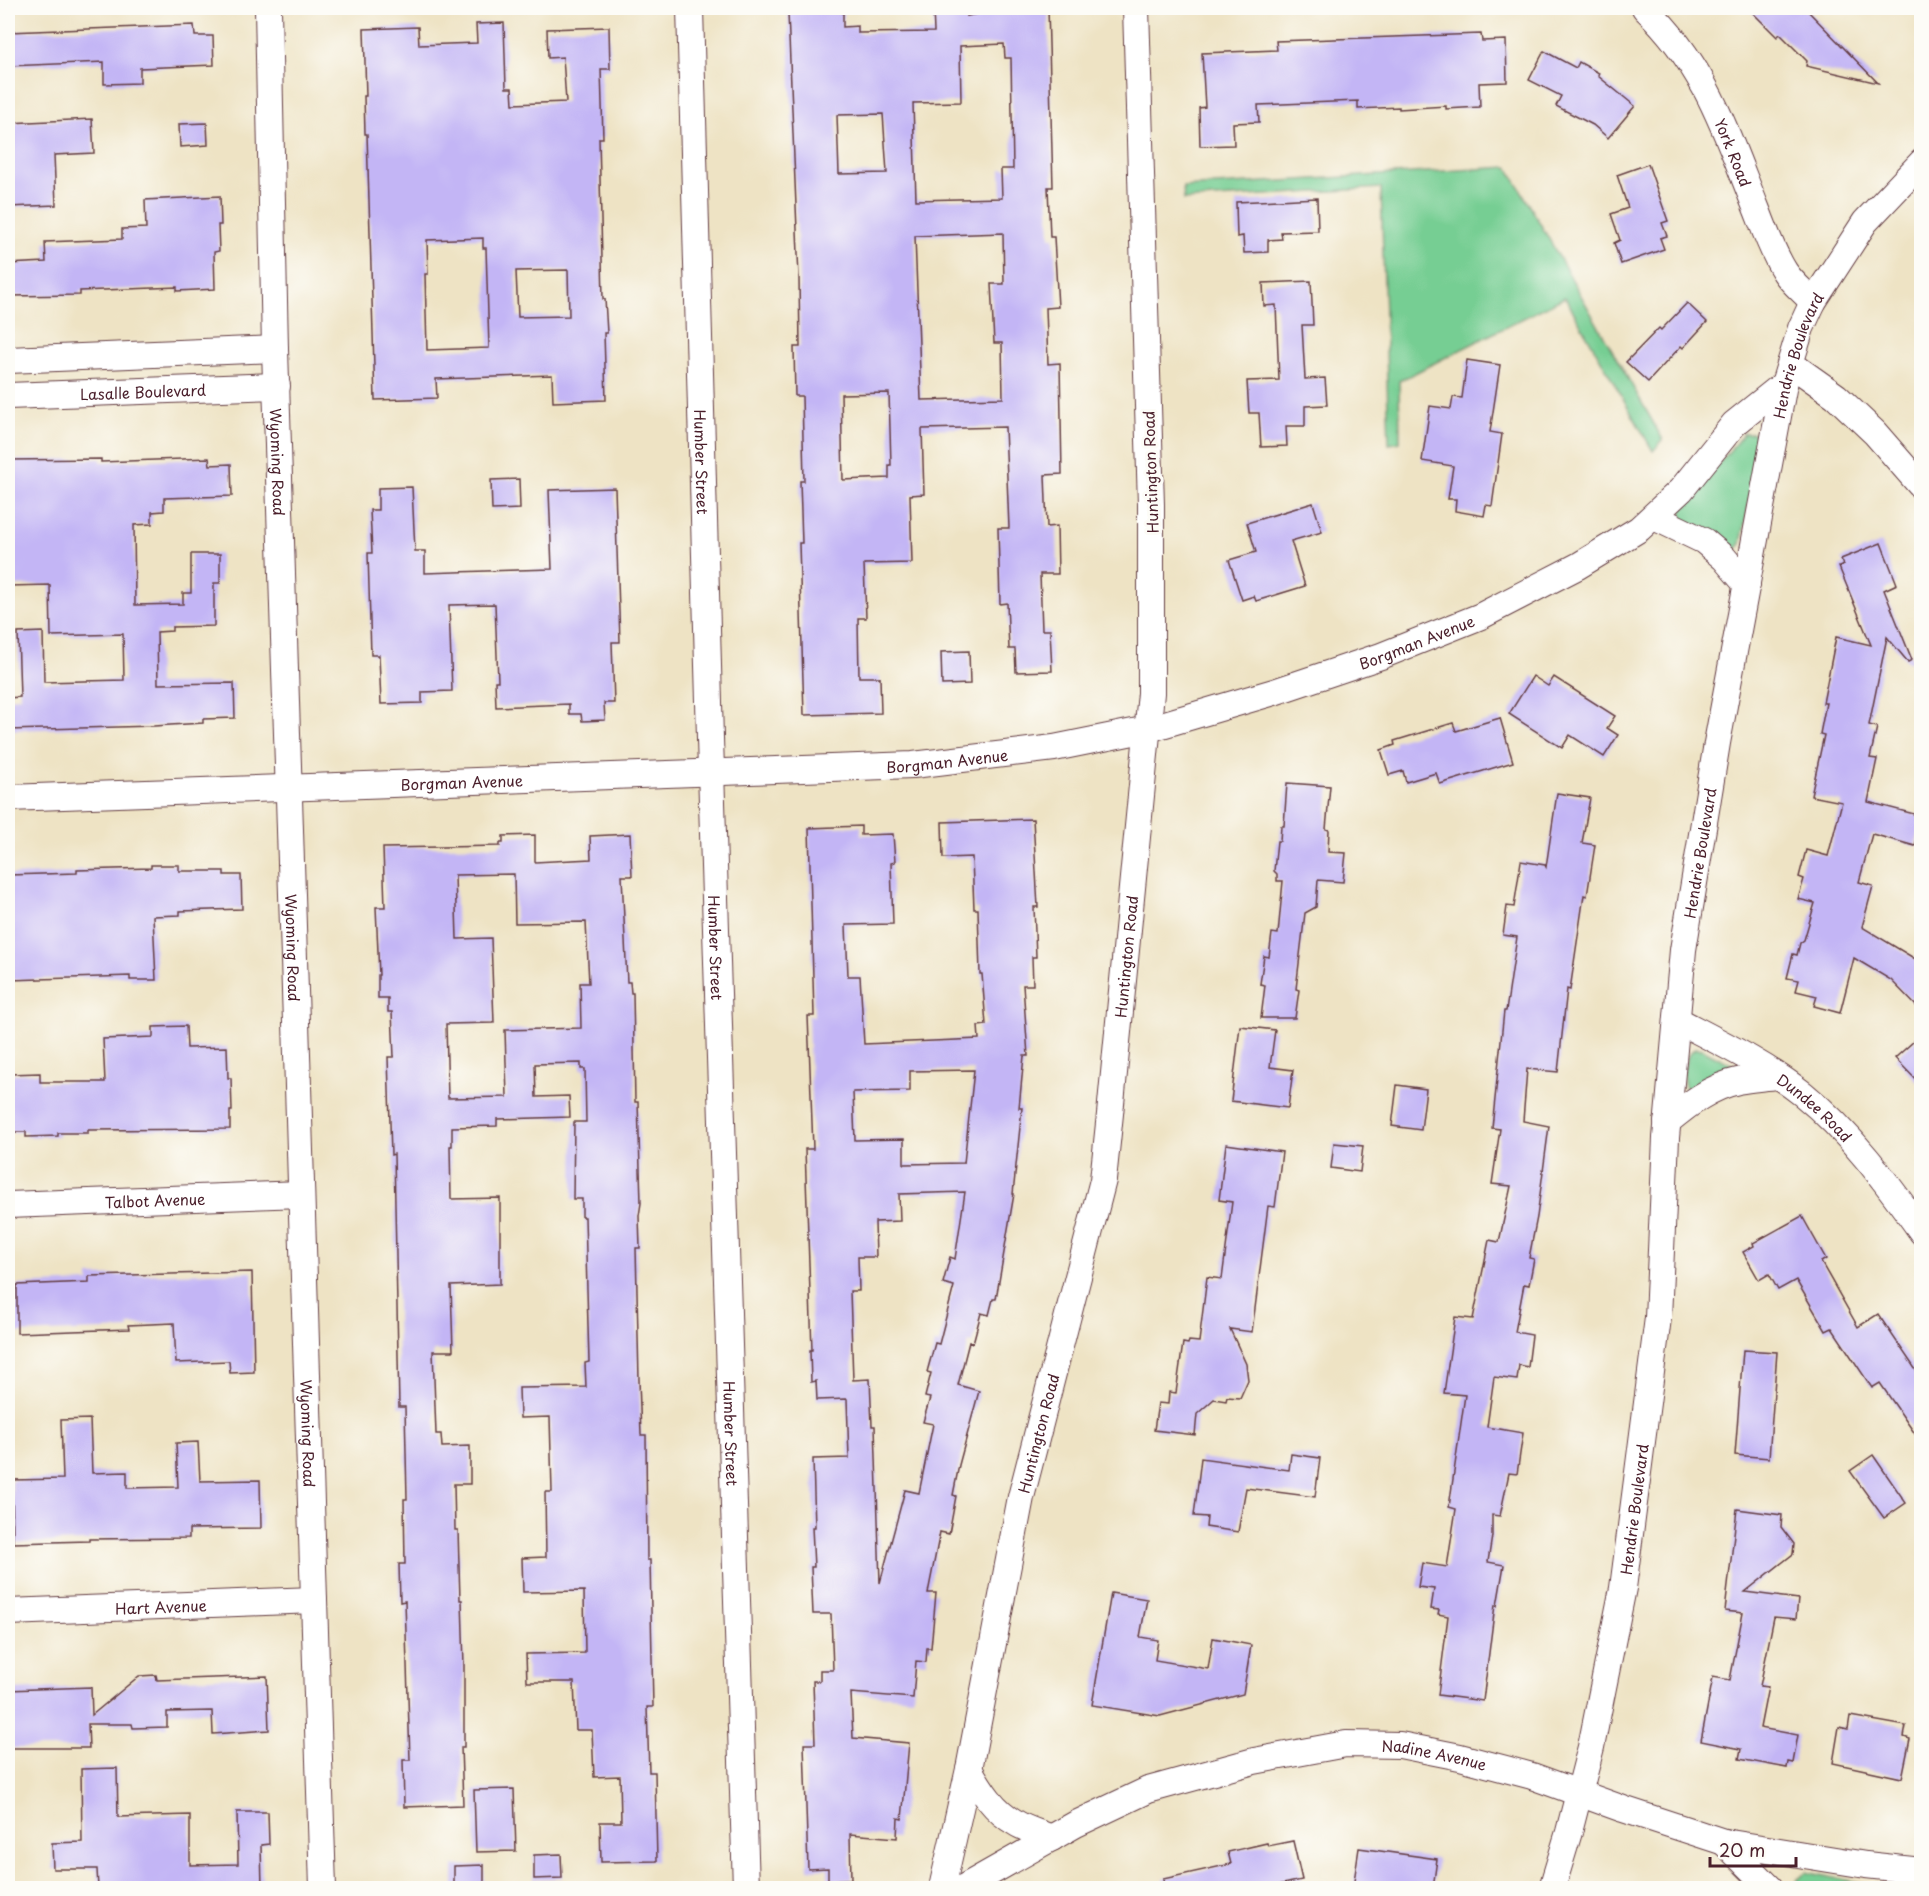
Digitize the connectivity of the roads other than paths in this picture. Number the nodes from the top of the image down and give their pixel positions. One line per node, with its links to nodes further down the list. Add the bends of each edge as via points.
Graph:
1 (268, 8): 7 (street, Wyoming Road)
2 (690, 8): 16 (street, Humber Street)
3 (1136, 8): 15 (street, Huntington Road, via 1151,505)
4 (1645, 8): 6 (street, York Road, via 1664,26 1699,73 1785,272)
5 (1922, 162): 6 (street, Hendrie Boulevard, via 1865,222)
6 (1812, 302): 9 (street, Hendrie Boulevard)
7 (275, 349): 8 (street); 10 (street, Wyoming Road)
8 (8, 360)
9 (1787, 374): 12 (street, via 1836,396); 13 (street, Borgman Avenue, via 1734,424); 14 (street, Hendrie Boulevard)
10 (277, 386): 11 (street, Lasalle Boulevard); 17 (street, Wyoming Road)
11 (8, 396)
12 (1922, 487)
13 (1654, 517): 14 (street, via 1704,541); 15 (street, Borgman Avenue, via 1578,566 1481,616 1382,656)
14 (1747, 585): 19 (street, Hendrie Boulevard, via 1690,906)
15 (1148, 729): 16 (street, Borgman Avenue, via 1054,748 913,765); 27 (street, Huntington Road, via 1103,1180 1020,1497)
16 (711, 772): 17 (street, Borgman Avenue); 33 (street, Humber Street)
17 (288, 787): 18 (street, Borgman Avenue); 22 (street, Wyoming Road)
18 (8, 798)
19 (1677, 1020): 20 (street, Dundee Road); 21 (street, Hendrie Boulevard)
20 (1776, 1076): 21 (street, via 1721,1086 1696,1098); 24 (street, Dundee Road, via 1803,1094 1840,1129 1883,1178)
21 (1667, 1122): 28 (street, Hendrie Boulevard, via 1658,1318 1623,1588)
22 (301, 1194): 23 (street, Talbot Avenue); 25 (street, Wyoming Road)
23 (8, 1205)
24 (1922, 1232)
25 (314, 1600): 26 (street, Hart Avenue); 32 (street, Wyoming Road)
26 (8, 1612)
27 (969, 1769): 29 (street, via 993,1804 1016,1823); 34 (street, Huntington Road)
28 (1580, 1792): 29 (street, Nadine Avenue, via 1460,1757 1400,1745 1346,1744 1254,1761 1148,1790); 30 (street, Nadine Avenue); 36 (street, Hendrie Boulevard)
29 (1052, 1838): 35 (street, Nadine Avenue)
30 (1724, 1842): 31 (street, Nadine Avenue); 37 (street)
31 (1922, 1871)
32 (322, 1888)
33 (746, 1888)
34 (942, 1888)
35 (963, 1888)
36 (1551, 1888)
37 (1770, 1888)

